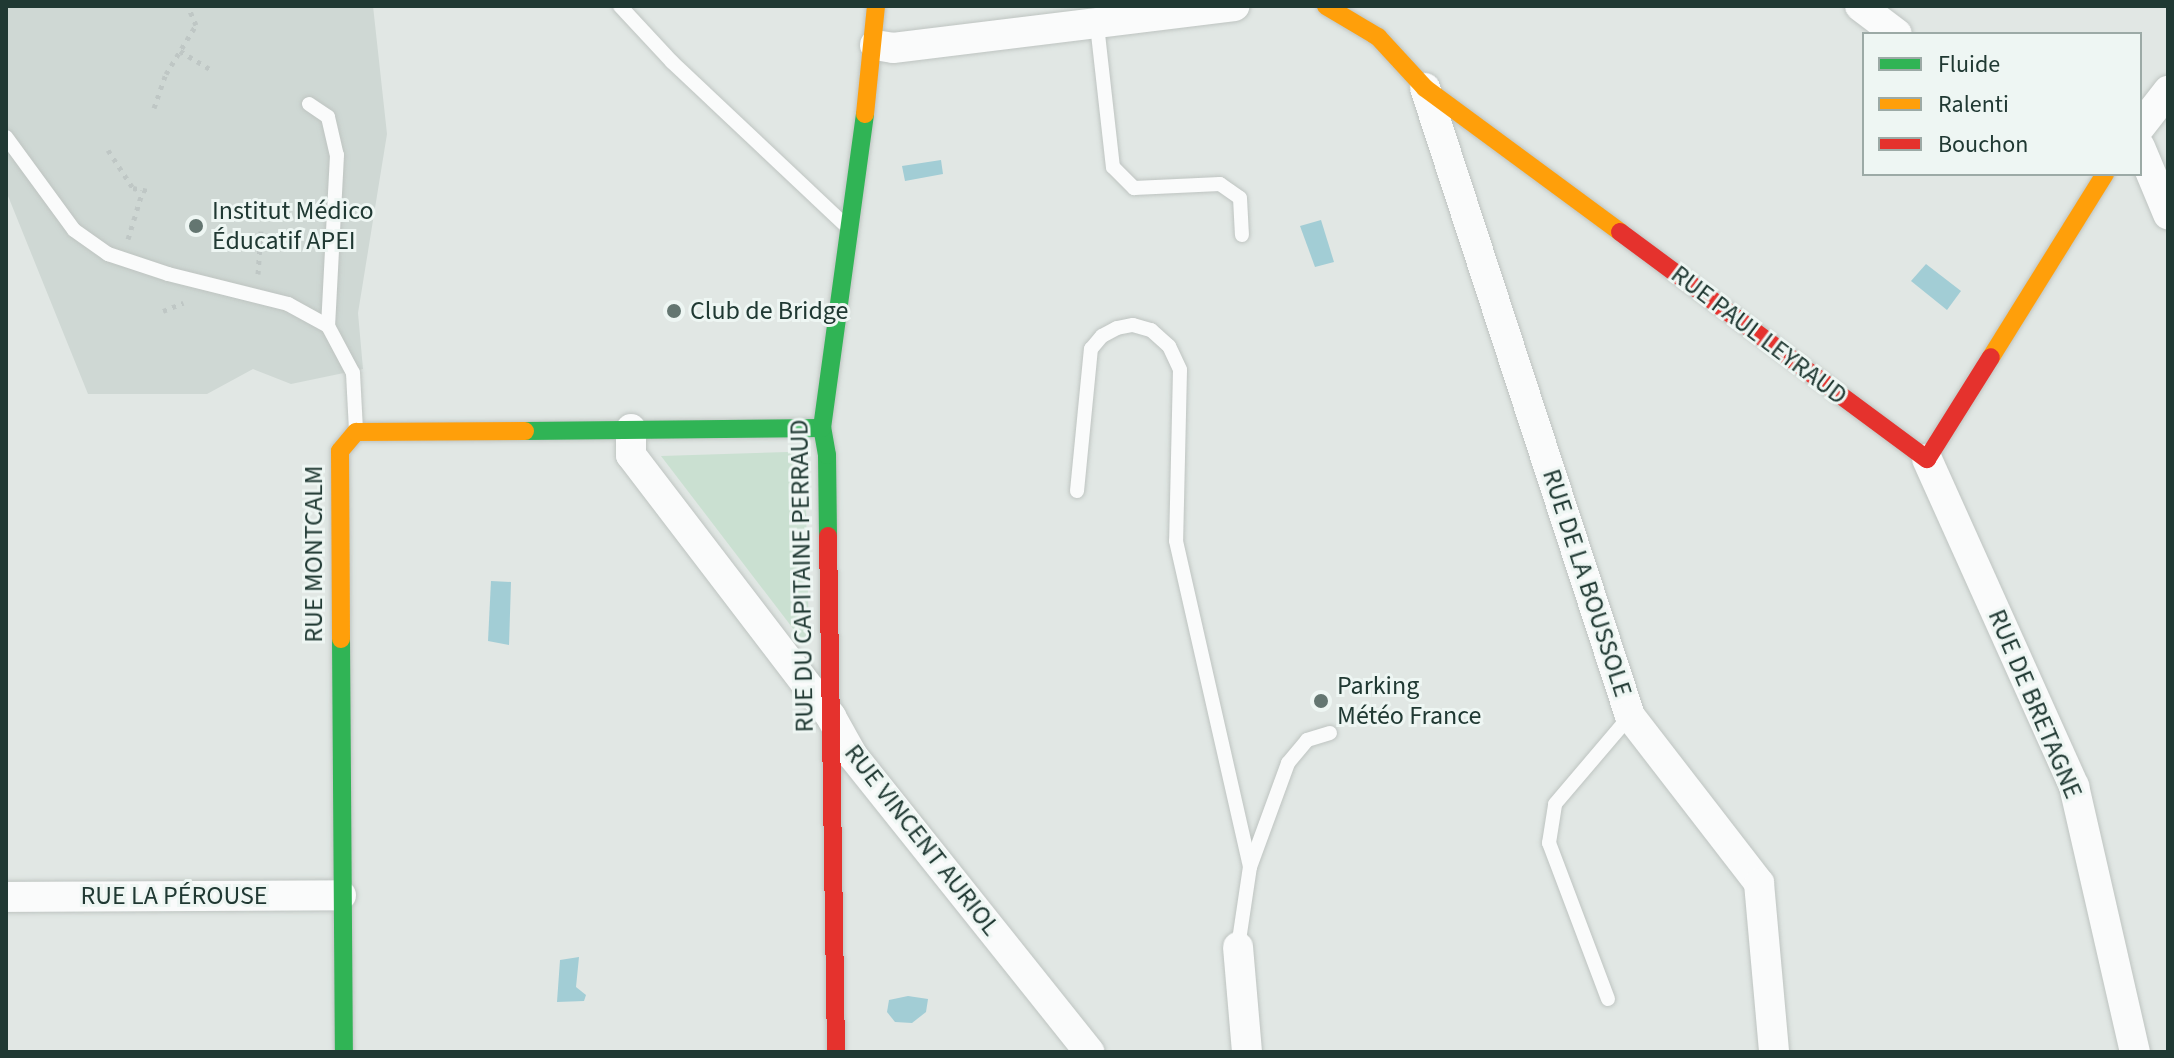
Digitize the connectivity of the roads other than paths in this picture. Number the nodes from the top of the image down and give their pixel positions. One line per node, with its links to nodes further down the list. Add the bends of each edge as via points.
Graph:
1 (620, 6): 17 (lane)
2 (876, 6): 8 (street, RUE DU CAPITAINE PERRAUD)
3 (1234, 6): 6 (street)
4 (1326, 6): 9 (street, RUE PAUL LEYRAUD, via 1378,37)
5 (1860, 6): 7 (street)
6 (1097, 25): 8 (street, via 893,48); 18 (lane, via 1113,167 1134,188 1220,184 1240,198)
7 (1894, 32)
8 (875, 45): 17 (street, RUE DU CAPITAINE PERRAUD)
9 (1425, 88): 23 (street, RUE PAUL LEYRAUD); 25 (street, RUE DE LA BOUSSOLE)
10 (2168, 91): 12 (street)
11 (309, 104): 19 (lane, via 328,117 337,155)
12 (2142, 124)
13 (6, 137): 19 (lane, via 74,230 108,254 288,304)
14 (2142, 152): 16 (street)
15 (2094, 178): 23 (street)
16 (2168, 214)
17 (849, 229): 20 (street, RUE DU CAPITAINE PERRAUD)
18 (1242, 235)
19 (328, 326): 22 (lane, via 353,373)
20 (822, 428): 21 (street); 26 (street, RUE DU CAPITAINE PERRAUD, via 827,455)
21 (631, 429): 22 (street); 26 (street, RUE VINCENT AURIOL, via 631,455)
22 (356, 432): 29 (street, RUE MONTCALM, via 340,451)
23 (1927, 459): 38 (street, RUE DE BRETAGNE, via 2074,786)
24 (1077, 491): 28 (lane, via 1091,349 1117,328 1151,330 1169,346 1180,370 1176,541)
25 (1630, 716): 32 (lane, via 1555,804 1549,843); 37 (street, RUE DE LA BOUSSOLE, via 1759,883)
26 (831, 717): 34 (street, RUE DU CAPITAINE PERRAUD); 35 (street, RUE VINCENT AURIOL, via 853,756)
27 (1330, 733): 28 (lane, via 1307,740 1291,756)
28 (1250, 867): 31 (lane)
29 (341, 895): 30 (street, RUE LA PÉROUSE); 33 (street, RUE MONTCALM)
30 (6, 897)
31 (1238, 947): 36 (street)
32 (1608, 999)
33 (344, 1052)
34 (836, 1052)
35 (1089, 1052)
36 (1247, 1052)
37 (1774, 1052)
38 (2135, 1052)

